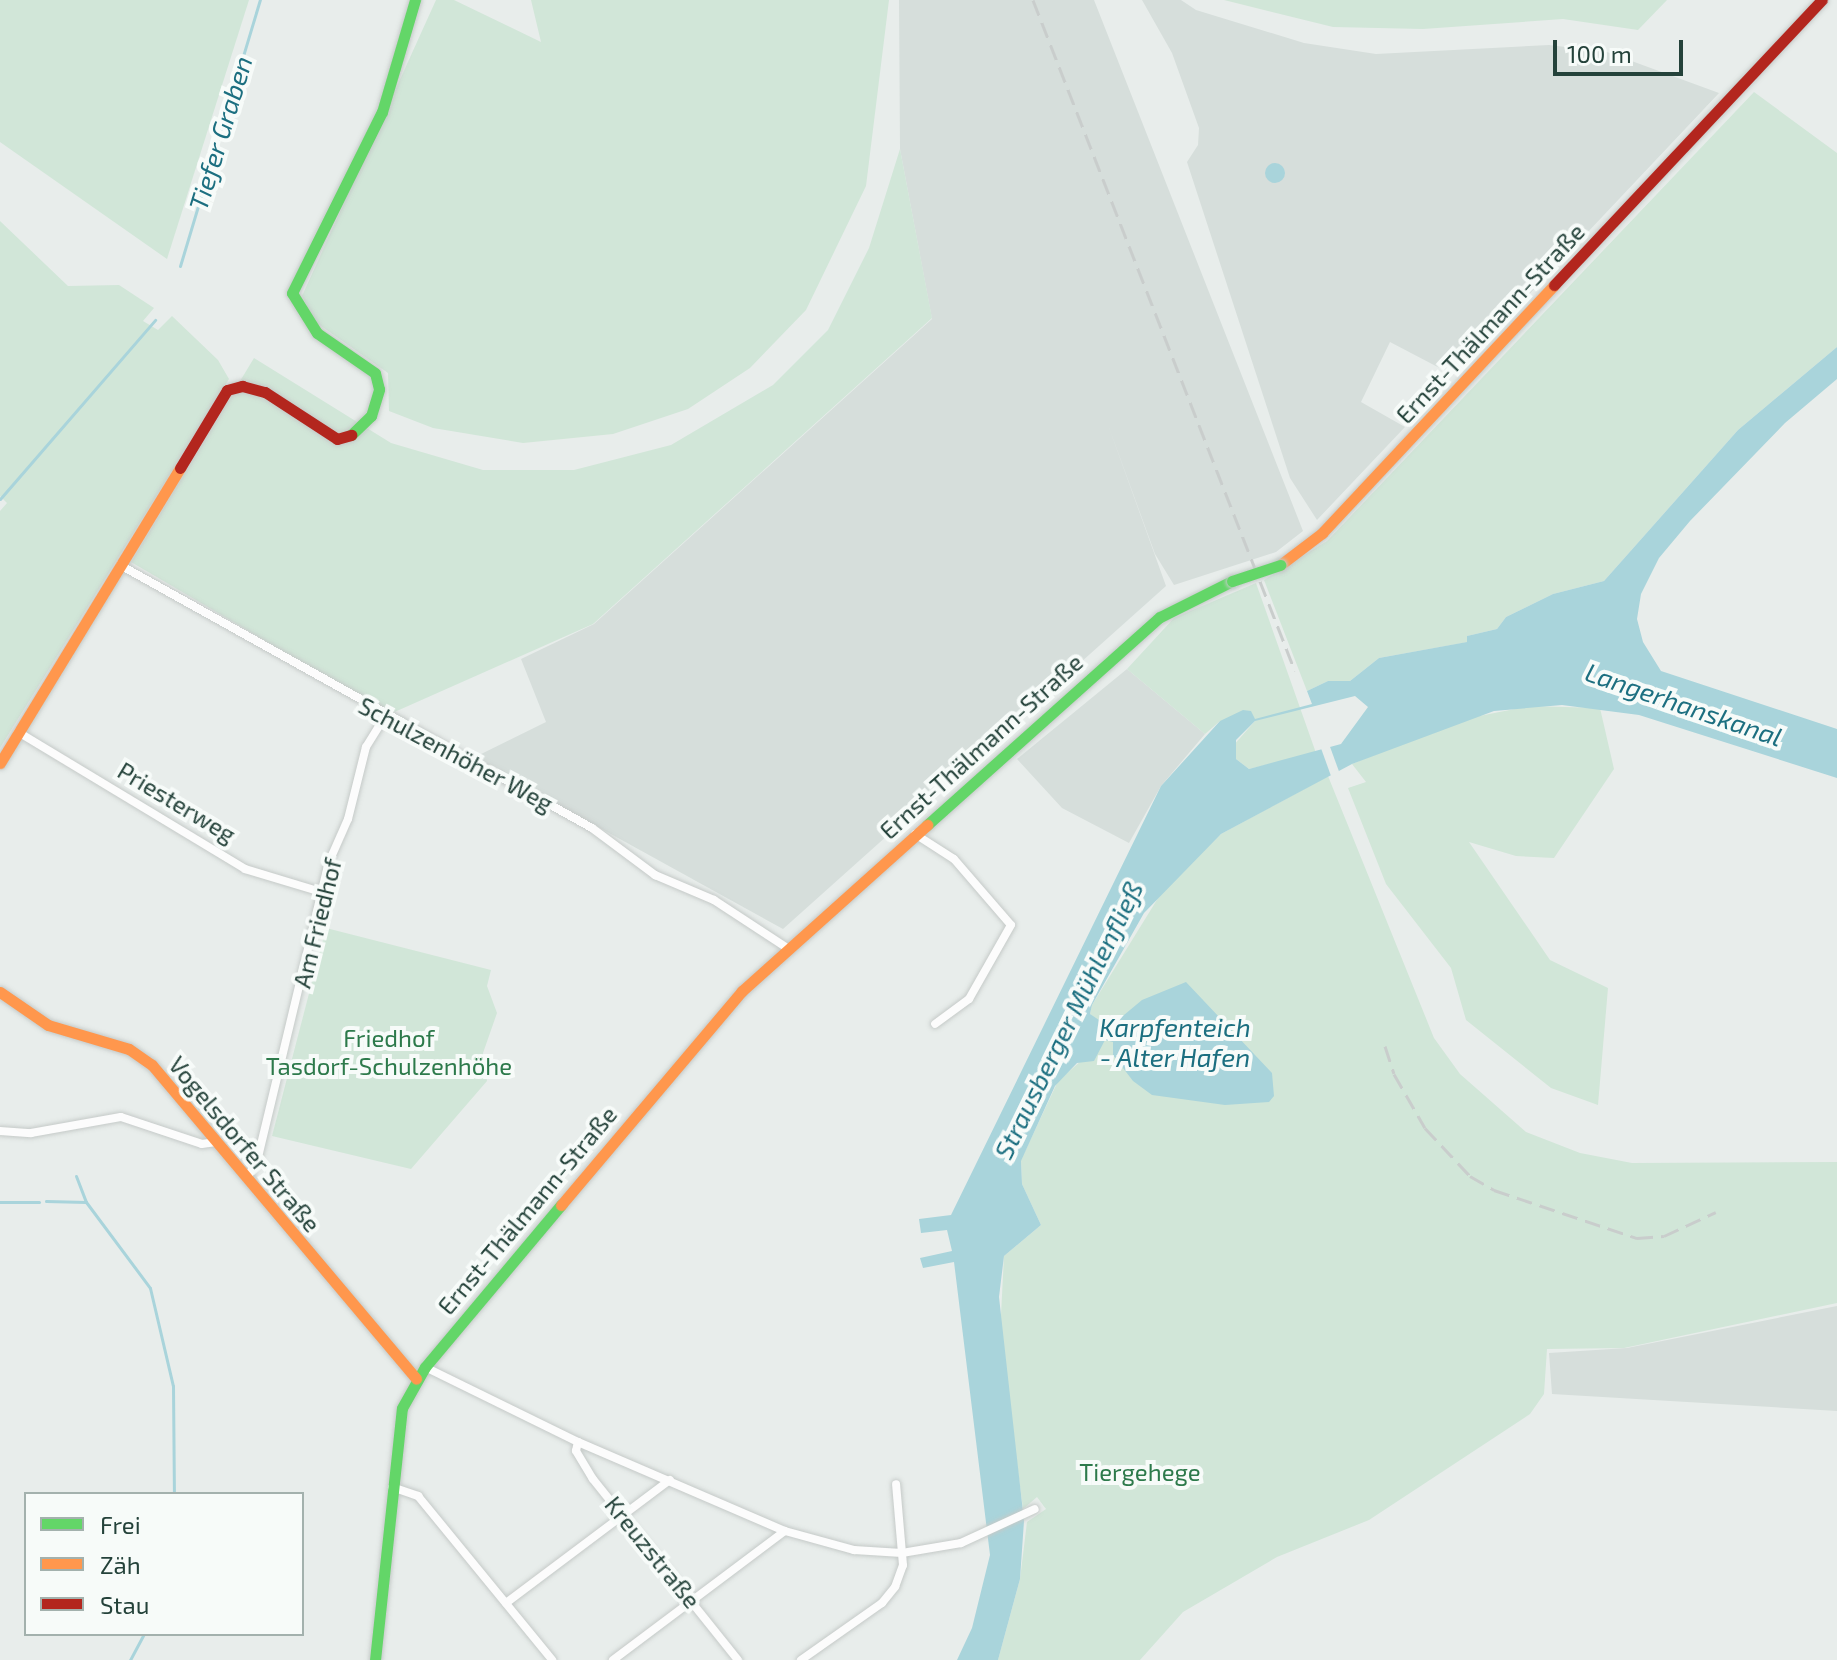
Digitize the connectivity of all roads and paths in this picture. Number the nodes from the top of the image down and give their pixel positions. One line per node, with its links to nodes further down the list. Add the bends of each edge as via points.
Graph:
1 (415, 0): 3 (main road, via 382,112 292,293 317,333 375,373 378,403 357,433 337,439 265,392 247,386 227,390)
2 (1821, 0): 7 (main road, Ernst-Thälmann-Straße, bridge, via 1322,533 1280,565 1168,610)
3 (120, 565): 4 (street, Schulzenhöher Weg); 5 (main road)
4 (385, 717): 8 (street, Am Friedhof, via 366,747 348,819); 9 (street, Schulzenhöher Weg, via 592,828 655,875 714,900)
5 (18, 732): 6 (main road); 8 (street, Priesterweg, via 245,869)
6 (0, 763)
7 (915, 834): 9 (main road, Ernst-Thälmann-Straße); 11 (street, via 954,859 1011,925 969,999)
8 (321, 892): 14 (street, Am Friedhof, via 258,1157)
9 (787, 948): 15 (main road, Ernst-Thälmann-Straße, via 691,1047)
10 (0, 992): 13 (main road, Vogelsdorfer Straße, via 48,1025 129,1049 152,1065)
11 (935, 1024)
12 (0, 1131): 13 (street, via 31,1133 121,1117 202,1144)
13 (216, 1142): 14 (main road, Vogelsdorfer Straße)
14 (247, 1179): 16 (main road, Vogelsdorfer Straße)
15 (425, 1367): 16 (main road, Ernst-Thälmann-Straße); 17 (street)
16 (416, 1379): 20 (main road, Ernst-Thälmann-Straße, via 402,1408)
17 (578, 1442): 18 (street); 22 (street, Kreuzstraße, via 576,1451 593,1479)
18 (670, 1480): 22 (street); 23 (street)
19 (896, 1484): 24 (street)
20 (392, 1487): 26 (street, via 418,1496); 27 (main road, Ernst-Thälmann-Straße)
21 (1035, 1509): 24 (street, via 981,1536)
22 (626, 1516): 25 (street, Kreuzstraße); 26 (street)
23 (785, 1531): 24 (street, via 854,1550); 25 (street)
24 (902, 1553): 31 (street, via 895,1587 882,1603)
25 (693, 1600): 29 (street); 30 (street, Kreuzstraße)
26 (506, 1603): 28 (street)
27 (375, 1660)
28 (552, 1660)
29 (613, 1660)
30 (738, 1660)
31 (801, 1660)

